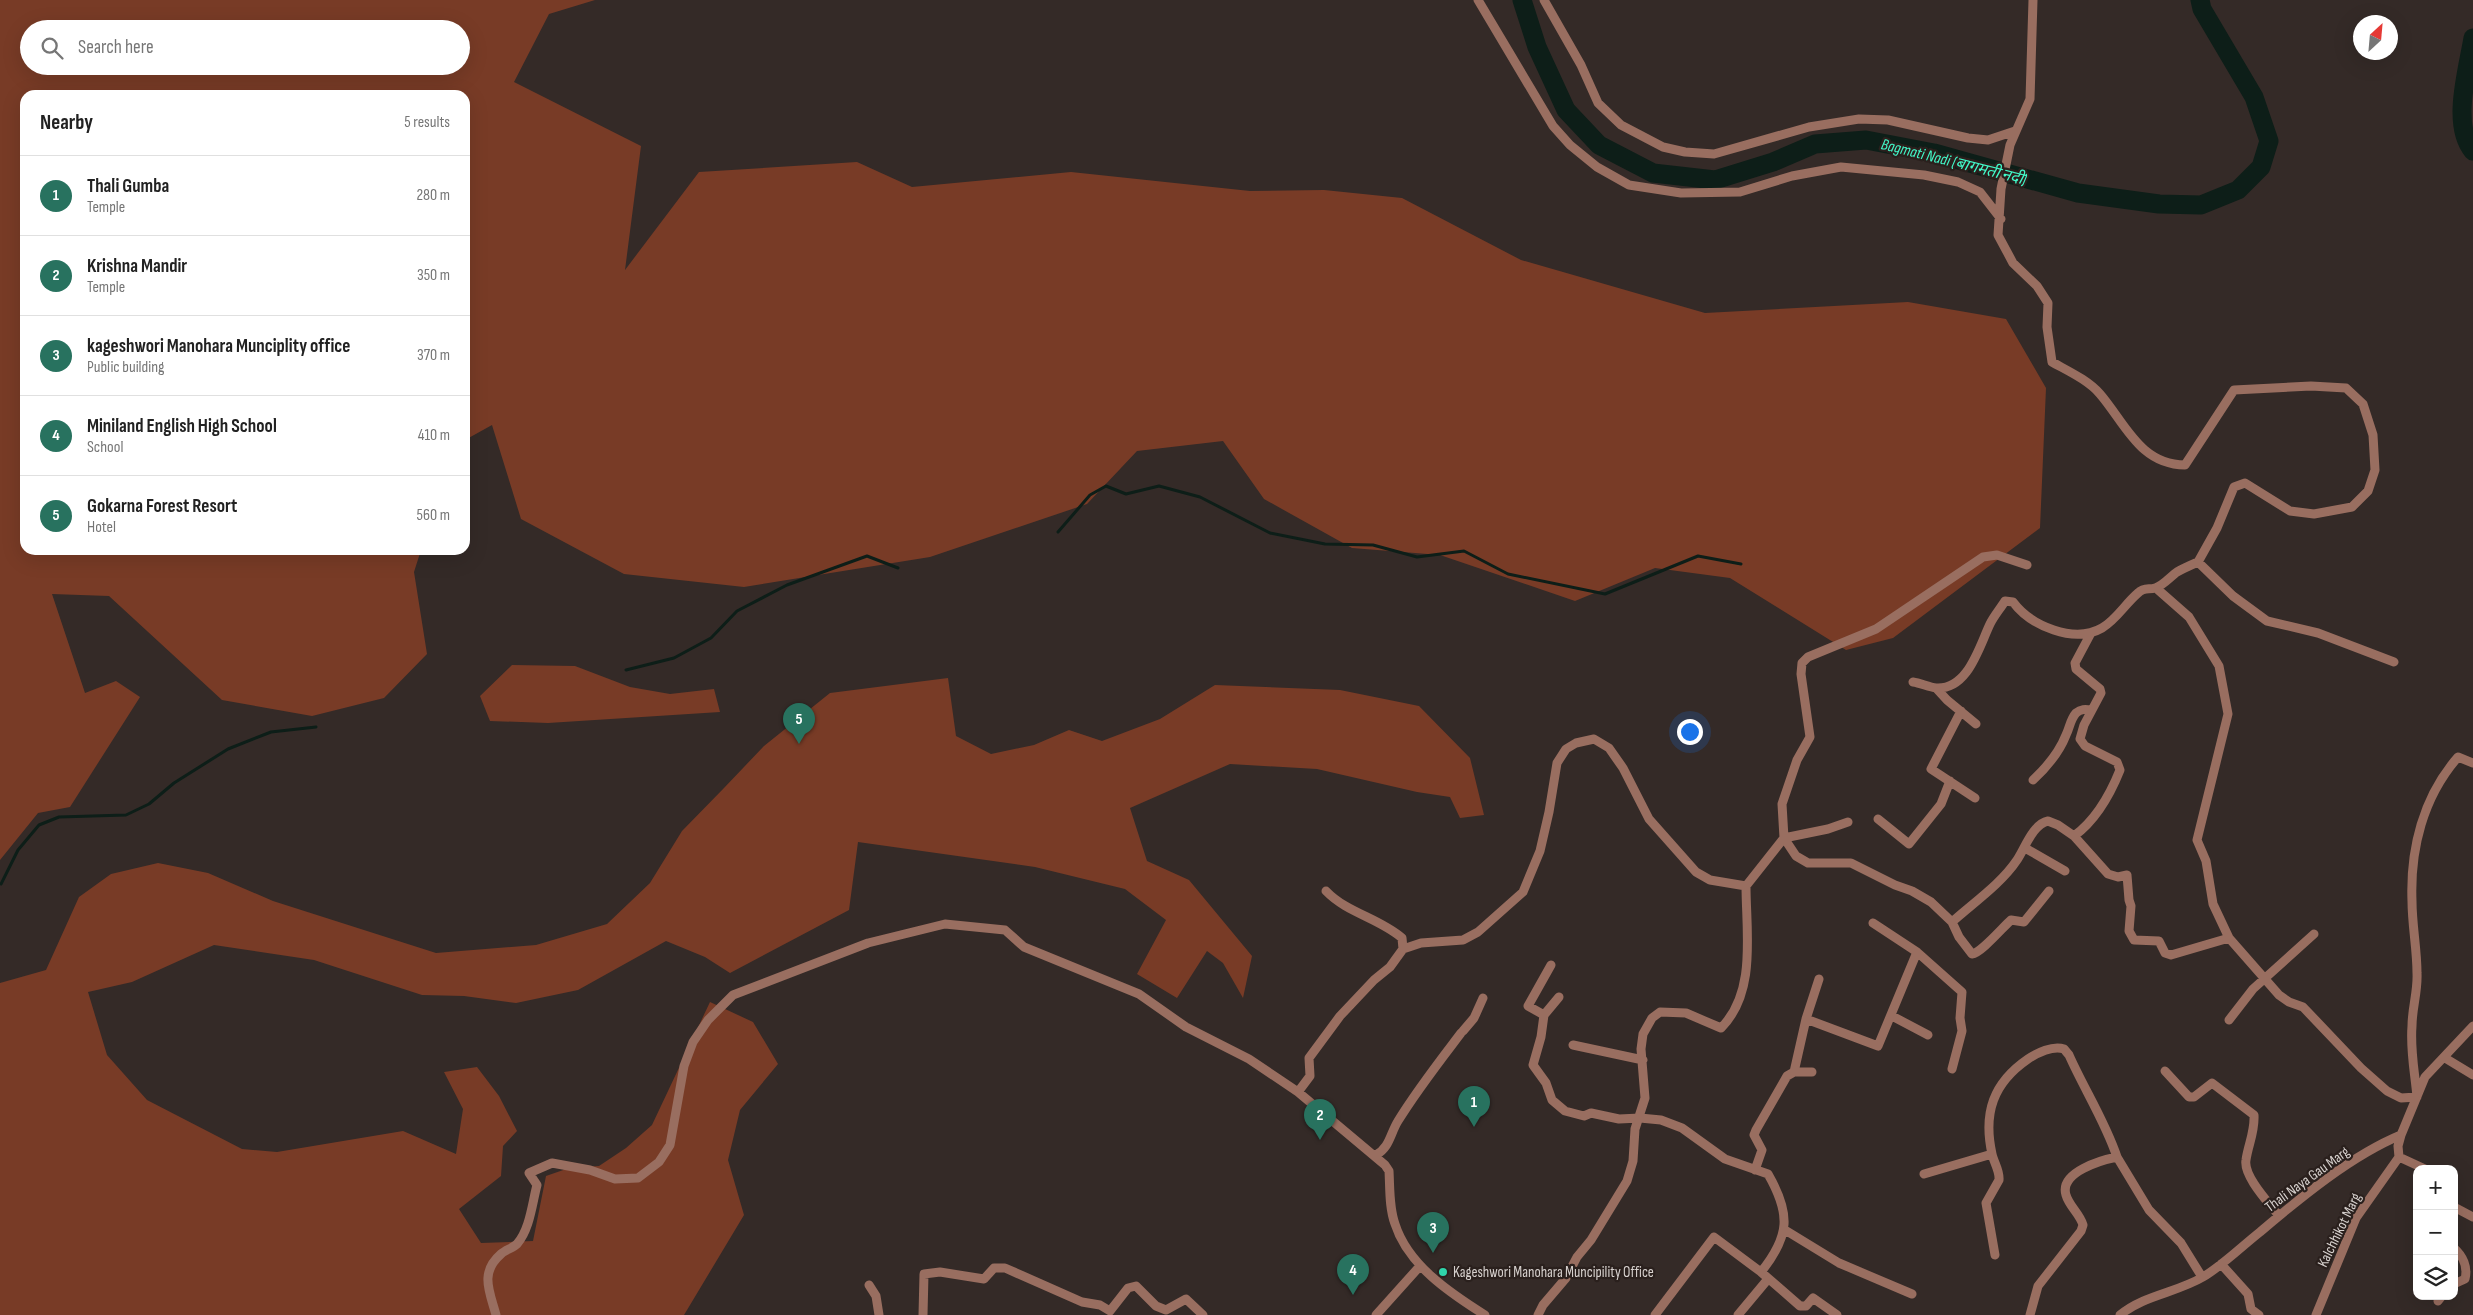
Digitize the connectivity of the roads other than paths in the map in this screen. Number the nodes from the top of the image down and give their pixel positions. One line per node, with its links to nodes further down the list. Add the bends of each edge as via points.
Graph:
1 (1478, 0): 5 (street, via 1553,126 1597,167 1629,185 1681,194 1740,192 1792,176 1841,167 1924,175 1958,182 1980,192)
2 (1544, 0): 4 (street, via 1598,102 1621,125 1663,147 1714,154 1809,127 1860,119 1888,120 1988,140)
3 (2033, 0): 4 (street, via 2030,99)
4 (2015, 131): 5 (street, via 2001,189)
5 (2001, 218): 6 (street, via 1998,235 2005,251 2048,303 2047,327 2052,362 2099,393 2138,444 2154,459 2171,465 2184,465 2234,390 2310,386 2346,388 2363,404 2373,435 2376,470 2368,491 2352,507 2314,514 2290,511 2245,483 2234,487)
6 (2198, 562): 8 (street, via 2177,572); 10 (street, via 2233,596 2267,621 2318,633)
7 (2028, 565): 23 (street, via 1997,555 1983,557 1876,629 1808,658 1802,664 1810,737 1782,804)
8 (2156, 588): 9 (street, via 2138,592 2103,628); 32 (street, via 2190,617 2219,666 2228,714 2197,840 2206,861 2213,904)
9 (2091, 633): 12 (street, via 2075,634 2046,628 2019,610 2013,602 2005,601 1963,676); 13 (street, via 2075,663 2076,669 2100,689 2101,694)
10 (2394, 662)
11 (1913, 682): 12 (street)
12 (1936, 688): 14 (street)
13 (2091, 710): 17 (street, via 2083,709 2071,720 2056,754); 22 (street, via 2080,739 2117,762 2120,770 2092,821)
14 (1961, 711): 15 (street); 18 (street, via 1931,768)
15 (1976, 724)
16 (2473, 763): 55 (street, via 2458,758 2444,774 2420,823 2414,851 2412,901 2418,974 2411,1060)
17 (2033, 780)
18 (1950, 781): 19 (street); 20 (street, via 1941,804 1909,844)
19 (1975, 798)
20 (1878, 819)
21 (1848, 822): 23 (street)
22 (2074, 836): 24 (street, via 2058,825 2044,822); 32 (street, via 2108,874 2127,876 2131,906 2129,931 2134,940 2159,941 2165,953 2171,955)
23 (1784, 838): 26 (street); 29 (street, via 1796,856 1808,863 1851,863 1894,885 1912,890)
24 (2025, 848): 25 (street); 29 (street, via 2016,863)
25 (2065, 871)
26 (1746, 886): 33 (street, via 1710,880 1696,872 1649,819 1609,748 1594,739 1566,749 1557,763 1540,851 1523,892 1478,932 1463,940 1421,943); 48 (street, via 1747,944 1739,1006 1721,1028 1686,1013 1660,1012 1652,1018 1643,1034)
27 (1326, 891): 33 (street, via 1334,899 1389,927 1402,938)
28 (2049, 891): 29 (street, via 2024,922 2011,920 1976,954 1970,951)
29 (1952, 922)
30 (1873, 923): 34 (street)
31 (2314, 934): 37 (street)
32 (2229, 938): 37 (street)
33 (1403, 949): 54 (street, via 1390,967 1330,1028 1309,1058 1310,1076)
34 (1917, 952): 41 (street); 49 (street, via 1962,992 1962,1031)
35 (1551, 965): 40 (street, via 1528,1006)
36 (1819, 979): 42 (street)
37 (2264, 979): 43 (street); 55 (street, via 2279,995 2303,1007 2387,1091 2402,1098)
38 (1559, 997): 40 (street)
39 (1483, 998): 59 (street, via 1474,1018 1426,1078 1398,1120 1388,1145)
40 (1544, 1015): 56 (street, via 1533,1065 1546,1083 1552,1100 1565,1111 1584,1116 1591,1113 1619,1119)
41 (1892, 1016): 42 (street, via 1878,1046); 45 (street)
42 (1806, 1019): 51 (street)
43 (2229, 1020)
44 (2473, 1026): 47 (street)
45 (1928, 1035)
46 (1573, 1045): 48 (street)
47 (2445, 1058): 53 (street); 55 (street, via 2426,1077)
48 (1642, 1060): 56 (street, via 1645,1098)
49 (1952, 1069)
50 (2165, 1071): 66 (street, via 2192,1098 2212,1083 2254,1115 2255,1124 2245,1167)
51 (1794, 1072): 52 (street); 63 (street, via 1787,1076 1756,1130 1754,1135 1762,1150)
52 (1812, 1072)
53 (2473, 1075)
54 (1298, 1092): 59 (street); 80 (street, via 1249,1059 1186,1027 1139,994 1032,951 1005,930 945,924 868,943 733,996 708,1020 693,1042 684,1066 670,1145 659,1162 638,1178 615,1179 590,1170 552,1163 529,1173 537,1185 524,1232 516,1245 501,1254 488,1269)
55 (2417, 1097): 57 (street)
56 (1640, 1118): 63 (street, via 1661,1120 1682,1128 1725,1159); 86 (street, via 1635,1129 1633,1161 1627,1181 1566,1278)
57 (2401, 1135): 61 (street, Kalchhikot Marg); 66 (street, Thali Naya Gau Marg, via 2376,1145)
58 (1992, 1154): 60 (street, via 1990,1132 1994,1094 2003,1080 2033,1056 2059,1047 2069,1055 2104,1122); 64 (street); 70 (street, via 1999,1180 1986,1203)
59 (1376, 1155): 72 (street, via 1389,1171 1394,1223 1402,1244)
60 (2117, 1157): 74 (street, via 2149,1210 2181,1243); 90 (street, via 2091,1164 2069,1182 2066,1196 2083,1225 2038,1286)
61 (2399, 1157): 62 (street); 93 (street, Kalchhikot Marg, via 2356,1218)
62 (2416, 1165)
63 (1754, 1170): 68 (street, via 1768,1174 1778,1191)
64 (1924, 1174)
65 (2458, 1209): 67 (street)
66 (2279, 1216): 71 (street, Thali Naya Gau Marg)
67 (2473, 1217)
68 (1785, 1230): 73 (street, via 1778,1248); 78 (street, via 1839,1263)
69 (2458, 1252): 76 (street, via 2466,1269 2465,1279)
70 (1995, 1255)
71 (2221, 1264): 74 (street, Thali Naya Gau Marg); 92 (street, via 2248,1294 2252,1309)
72 (1420, 1266): 84 (street); 85 (street)
73 (1761, 1272): 75 (street); 87 (street, via 1714,1237)
74 (2202, 1277): 91 (street, Thali Naya Gau Marg, via 2148,1297)
75 (1768, 1279): 88 (street); 89 (street, via 1800,1306 1806,1306 1813,1298)
76 (2458, 1282)
77 (869, 1286): 81 (street, via 876,1296)
78 (1912, 1294)
79 (1109, 1313): 82 (street, via 1100,1305 1082,1302 1005,1268 994,1268 984,1279 940,1272 924,1274); 83 (street, via 1128,1288 1136,1286 1156,1306 1166,1310 1186,1298)
80 (496, 1315)
81 (879, 1315)
82 (923, 1315)
83 (1203, 1315)
84 (1376, 1315)
85 (1485, 1315)
86 (1538, 1315)
87 (1654, 1315)
88 (1738, 1315)
89 (1837, 1315)
90 (2030, 1315)
91 (2120, 1315)
92 (2259, 1315)
93 (2316, 1315)

